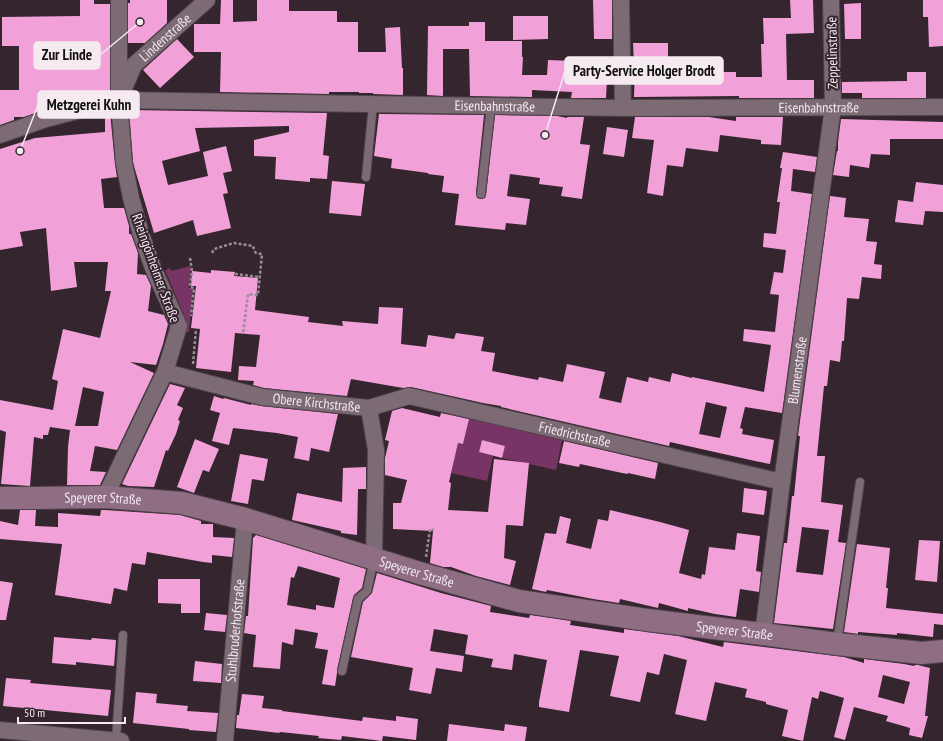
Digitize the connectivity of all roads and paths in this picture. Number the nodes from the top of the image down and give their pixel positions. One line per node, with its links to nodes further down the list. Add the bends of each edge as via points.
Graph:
1 (119, 0): 5 (street, Rheingönheimer Straße)
2 (207, 0): 5 (street, Lindenstraße, via 134,65)
3 (621, 0): 10 (street)
4 (831, 0): 8 (street, Zeppelinstraße)
5 (120, 100): 6 (street, Eisenbahnstraße); 11 (street, Eisenbahnstraße); 21 (street, Rheingönheimer Straße, via 124,164 131,198 153,268 179,326)
6 (373, 104): 7 (street, Eisenbahnstraße); 12 (lane)
7 (492, 106): 10 (street, Eisenbahnstraße); 13 (lane)
8 (833, 107): 9 (street, Eisenbahnstraße); 10 (street, Eisenbahnstraße); 24 (street, Blumenstraße)
9 (943, 107)
10 (623, 108)
11 (0, 134)
12 (366, 177)
13 (481, 194)
14 (212, 253): 17 (path, via 214,249 234,243 253,246 256,253 262,254)
15 (190, 258): 18 (path, via 190,287 194,288)
16 (235, 274): 17 (path)
17 (260, 277): 20 (path, via 258,295 248,294)
18 (191, 319)
19 (196, 329): 22 (path)
20 (243, 334)
21 (165, 372): 22 (street, Obere Kirchstraße); 26 (street, Rheingönheimer Straße)
22 (192, 379): 23 (street, Obere Kirchstraße, via 262,397)
23 (369, 408): 24 (street, Friedrichstraße, via 409,396); 30 (street, Obere Kirchstraße, via 376,450)
24 (782, 482): 32 (street, Blumenstraße)
25 (860, 482): 34 (lane)
26 (104, 497): 27 (main road, Speyerer Straße); 28 (main road, Speyerer Straße, via 182,503)
27 (0, 498)
28 (245, 519): 30 (main road, Speyerer Straße); 40 (street, Stuhlbruderhofstraße)
29 (434, 530): 31 (path, via 430,529)
30 (374, 559): 31 (main road, Speyerer Straße); 36 (lane, via 367,591 358,599)
31 (423, 574): 32 (main road, Speyerer Straße, via 519,601)
32 (763, 634): 34 (main road, Speyerer Straße)
33 (123, 635): 38 (lane)
34 (837, 644): 35 (main road, Speyerer Straße, via 922,653)
35 (943, 651)
36 (342, 672)
37 (0, 730): 38 (street)
38 (116, 740): 39 (street)
39 (121, 741)
40 (225, 741)

